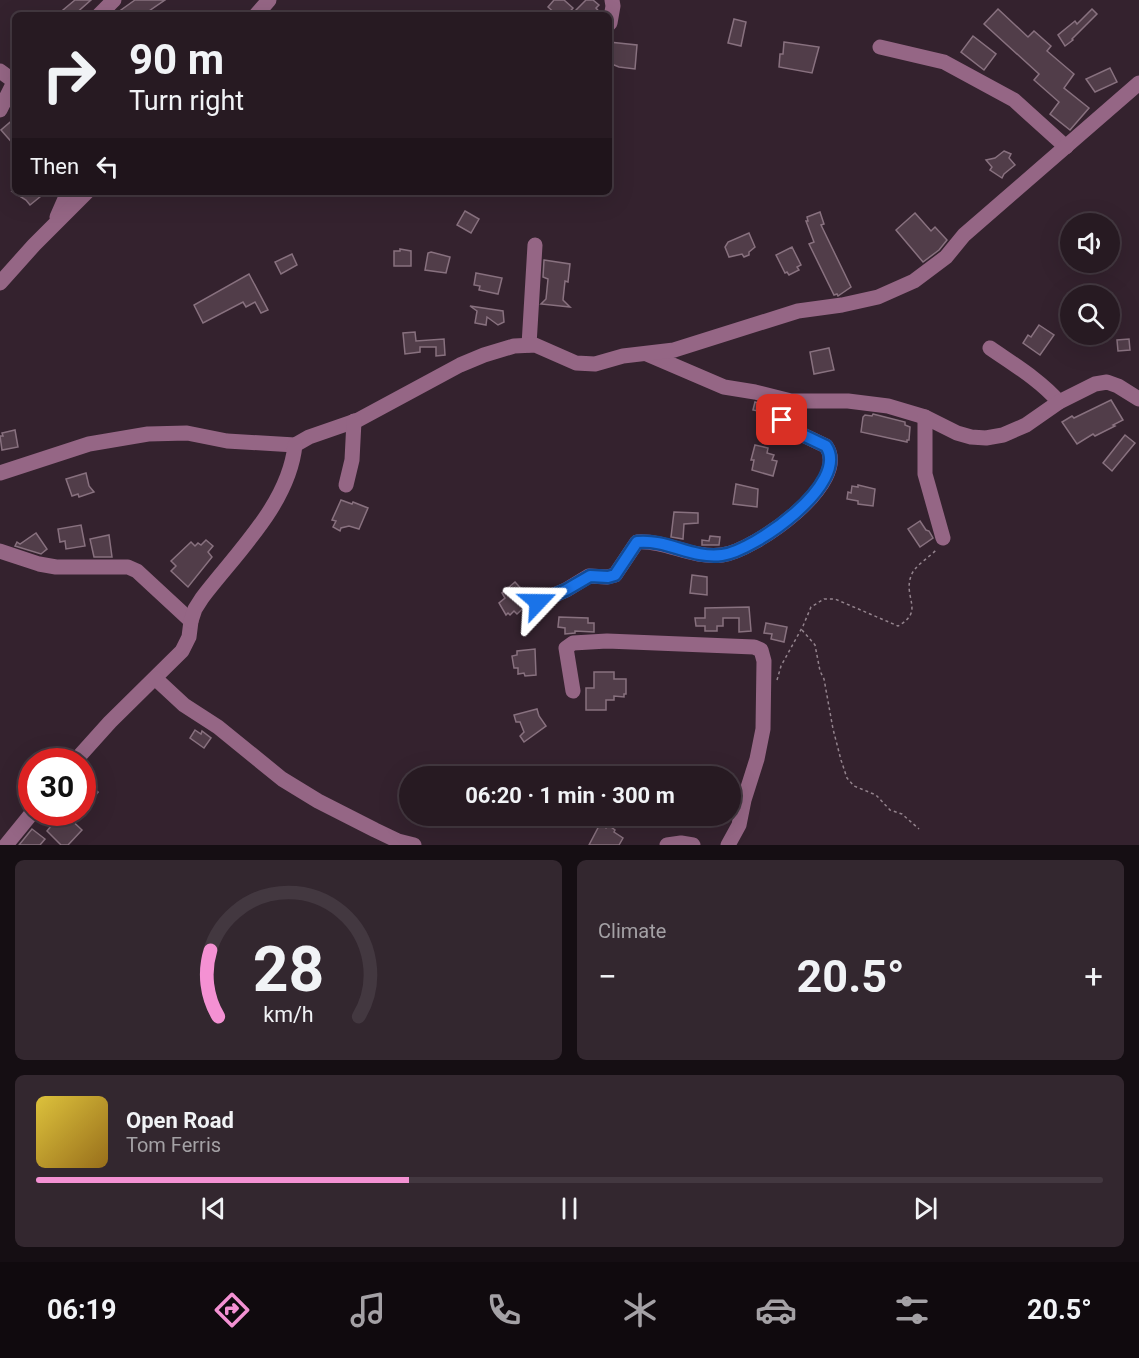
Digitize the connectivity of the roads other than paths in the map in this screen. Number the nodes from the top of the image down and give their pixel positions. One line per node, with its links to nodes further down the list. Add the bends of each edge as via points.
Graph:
1 (114, 0): 3 (street)
2 (269, 0): 4 (street)
3 (102, 12)
4 (259, 12)
5 (880, 46): 11 (street, via 954,67 1014,100)
6 (0, 71): 7 (street)
7 (12, 80)
8 (1139, 82): 11 (street)
9 (12, 86): 10 (street)
10 (0, 110)
11 (1066, 147): 19 (street, via 964,236 946,257 898,290 861,302 790,314)
12 (67, 195): 14 (street)
13 (84, 195): 14 (street)
14 (54, 225): 16 (street)
15 (535, 245): 17 (street)
16 (0, 283)
17 (529, 345): 19 (street, via 576,363 595,364); 24 (street, via 514,346 460,365)
18 (990, 348): 22 (street)
19 (647, 354): 21 (street, via 723,387)
20 (1139, 399): 22 (street, via 1107,382)
21 (783, 400): 23 (street, via 868,403); 30 (street, via 784,426 826,446 830,452 824,479 807,504 788,520 755,542 723,555 683,552 675,546 637,542 615,575 590,576)
22 (1059, 402): 23 (street, via 1026,425 986,438 957,433)
23 (925, 417): 28 (street, via 926,474)
24 (354, 421): 25 (street); 27 (street)
25 (295, 445): 26 (street, via 227,441 187,433 148,434 89,444); 31 (street, via 290,468 270,510 202,598)
26 (0, 473)
27 (346, 484)
28 (943, 538)
29 (0, 551): 31 (street, via 57,567 128,567)
30 (538, 602)
31 (190, 621): 32 (street, via 189,637 182,651)
32 (156, 679): 34 (street); 37 (street, via 282,779 375,830)
33 (573, 691): 40 (street, via 566,648 573,643 759,648 764,661 763,729 740,825)
34 (87, 748)
35 (21, 826): 36 (street)
36 (6, 845)
37 (414, 845)
38 (667, 845): 39 (street)
39 (693, 845)
40 (728, 845)

